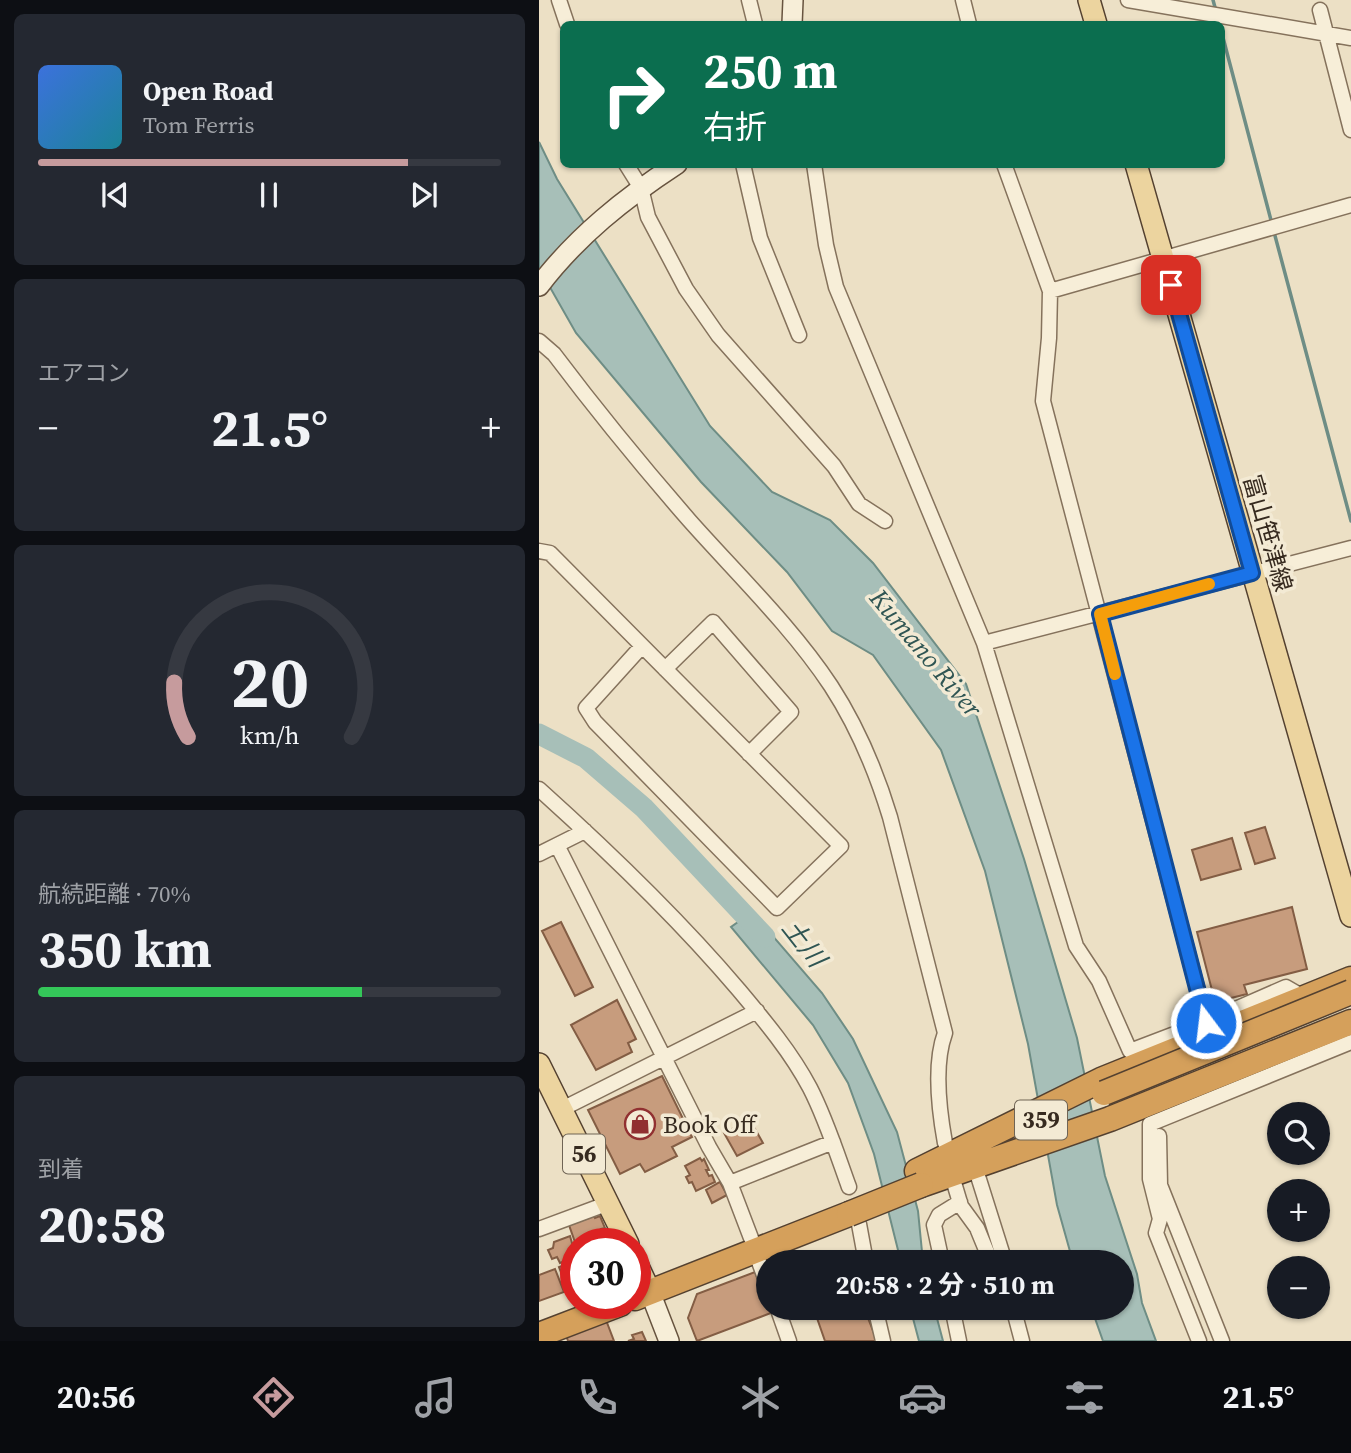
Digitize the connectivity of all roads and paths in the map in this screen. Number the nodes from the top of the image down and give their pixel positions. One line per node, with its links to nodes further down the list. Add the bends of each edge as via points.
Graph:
1 (559, 0): 8 (street)
2 (748, 0): 9 (street)
3 (793, 0): 10 (street)
4 (963, 0): 11 (street)
5 (1089, 0): 12 (main road)
6 (1128, 0): 13 (street)
7 (1320, 10): 13 (street)
8 (566, 21)
9 (754, 21)
10 (792, 21)
11 (968, 21)
12 (1095, 21)
13 (1325, 33): 14 (street); 15 (street)
14 (1351, 38)
15 (1351, 130)
16 (628, 168): 22 (street)
17 (671, 168): 22 (street)
18 (744, 168): 27 (street, via 760,238)
19 (815, 168): 34 (street, via 836,287)
20 (1005, 168): 26 (street)
21 (1137, 168): 24 (main road, 富山笹津線)
22 (638, 190): 25 (street, via 578,241); 29 (street, via 686,289 718,335 834,466 859,504)
23 (1351, 205): 24 (street)
24 (1163, 259): 26 (street); 32 (main road, 富山笹津線)
25 (539, 286)
26 (1050, 291): 33 (street, via 1043,401)
27 (799, 335)
28 (539, 341): 56 (street, via 629,452 797,642 830,685 853,726 890,817 945,1033 939,1050)
29 (885, 521)
30 (1351, 548): 32 (street)
31 (539, 551): 35 (street, via 549,553)
32 (1252, 573): 33 (street); 42 (main road, 富山笹津線)
33 (1100, 614): 34 (street); 49 (street)
34 (984, 643): 49 (street, via 1076,946 1099,981 1130,1051)
35 (642, 646): 36 (street); 37 (street, via 586,708 778,908 841,846)
36 (665, 669): 37 (street); 37 (street, via 713,622 791,712)
37 (749, 754)
38 (539, 789): 39 (street)
39 (585, 831): 40 (street); 47 (street, via 669,912)
40 (557, 845): 41 (street); 51 (street)
41 (539, 854)
42 (1351, 916)
43 (1351, 979): 45 (highway)
44 (1351, 992): 57 (highway, 359, bridge)
45 (1305, 998): 49 (street, via 1286,987); 57 (highway, via 1101,1080)
46 (1351, 1008): 57 (highway, 359)
47 (757, 1011): 51 (street); 55 (street, via 810,1088)
48 (1351, 1022): 57 (highway, via 1110,1119)
49 (1206, 1023)
50 (1351, 1042): 54 (street)
51 (665, 1057): 53 (street); 58 (street)
52 (539, 1065): 53 (main road, 56)
53 (562, 1109): 61 (main road, 56)
54 (1159, 1121): 85 (street, via 1150,1124 1150,1179 1160,1219 1156,1233); 86 (street, via 1160,1185)
55 (833, 1142): 58 (street); 62 (street)
56 (945, 1143)
57 (980, 1157): 62 (highway); 69 (street)
58 (730, 1183): 65 (street)
59 (955, 1186): 60 (street)
60 (960, 1202): 67 (street, via 939,1215 934,1225); 68 (street)
61 (609, 1203): 63 (main road, 56); 64 (street)
62 (851, 1206): 65 (highway); 66 (street)
63 (621, 1228)
64 (539, 1229)
65 (753, 1245): 70 (street); 71 (highway)
66 (863, 1250)
67 (939, 1250)
68 (986, 1250)
69 (1002, 1250)
70 (756, 1253)
71 (651, 1279)
72 (651, 1305): 80 (street)
73 (563, 1319): 79 (highway)
74 (579, 1319): 79 (highway)
75 (782, 1320): 81 (street)
76 (879, 1320): 82 (street)
77 (955, 1320): 83 (street)
78 (1017, 1320): 84 (street)
79 (546, 1331)
80 (669, 1341)
81 (789, 1341)
82 (883, 1341)
83 (959, 1341)
84 (1023, 1341)
85 (1199, 1341)
86 (1222, 1341)

